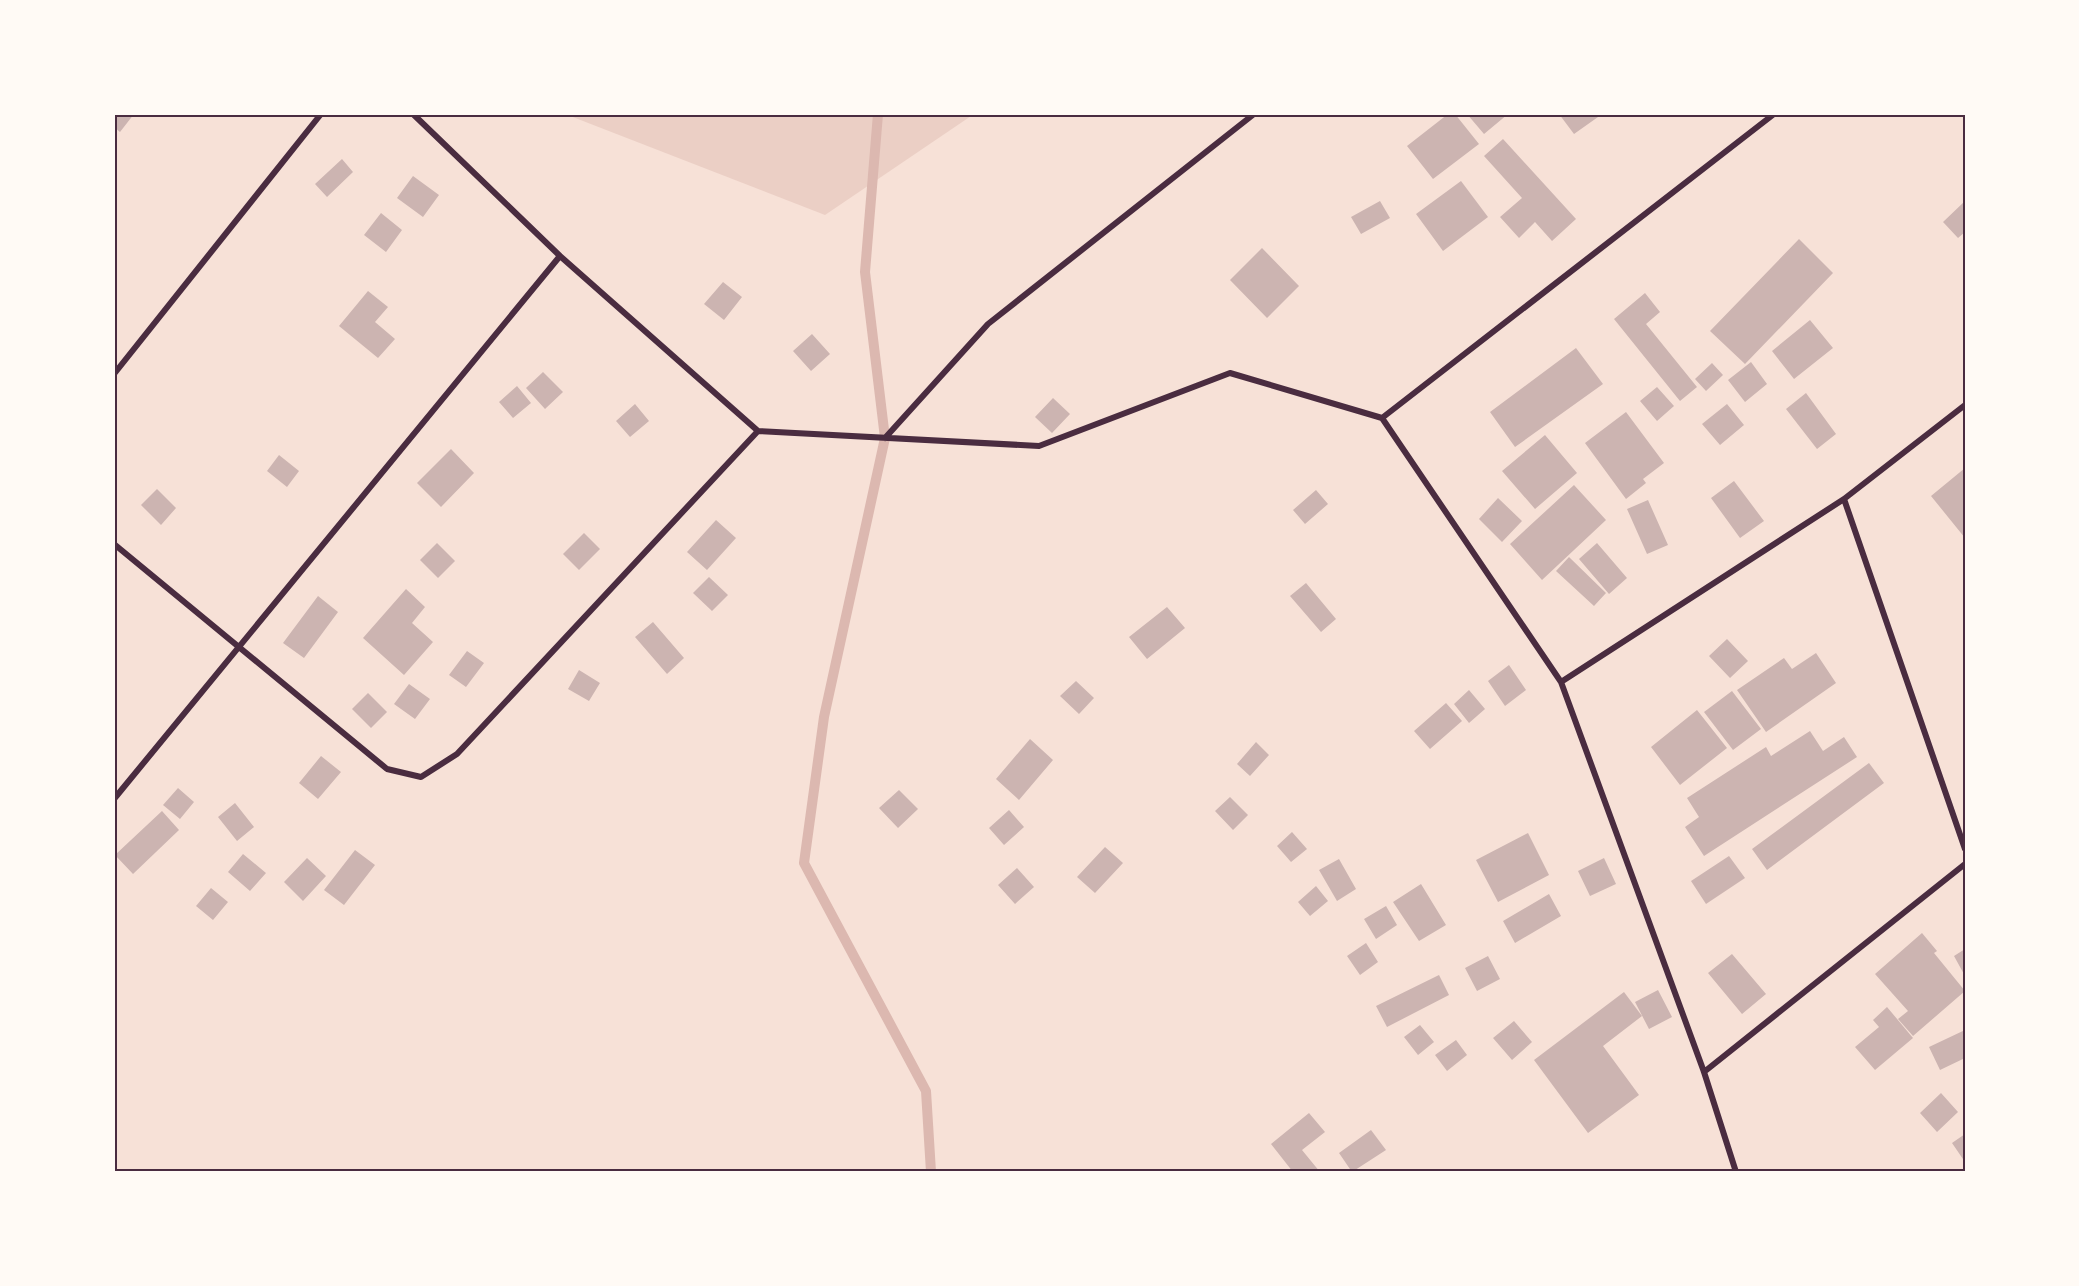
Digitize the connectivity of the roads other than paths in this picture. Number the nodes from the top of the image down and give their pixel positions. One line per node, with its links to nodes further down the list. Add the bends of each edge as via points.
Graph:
1 (321, 114): 6 (street)
2 (413, 114): 5 (street)
3 (1254, 114): 10 (street, via 988,324)
4 (1774, 114): 8 (street)
5 (560, 256): 9 (street); 13 (street)
6 (114, 374)
7 (1965, 405): 11 (street)
8 (1382, 418): 10 (street, via 1230,374 1039,446); 14 (street)
9 (758, 431): 10 (street); 13 (street, via 457,754 422,777 387,769)
10 (885, 438)
11 (1844, 499): 14 (street); 16 (street)
12 (114, 544): 13 (street)
13 (240, 647): 15 (street)
14 (1561, 682): 18 (street)
15 (114, 799)
16 (1965, 849)
17 (1965, 864): 18 (street)
18 (1704, 1072): 19 (street)
19 (1736, 1172)

